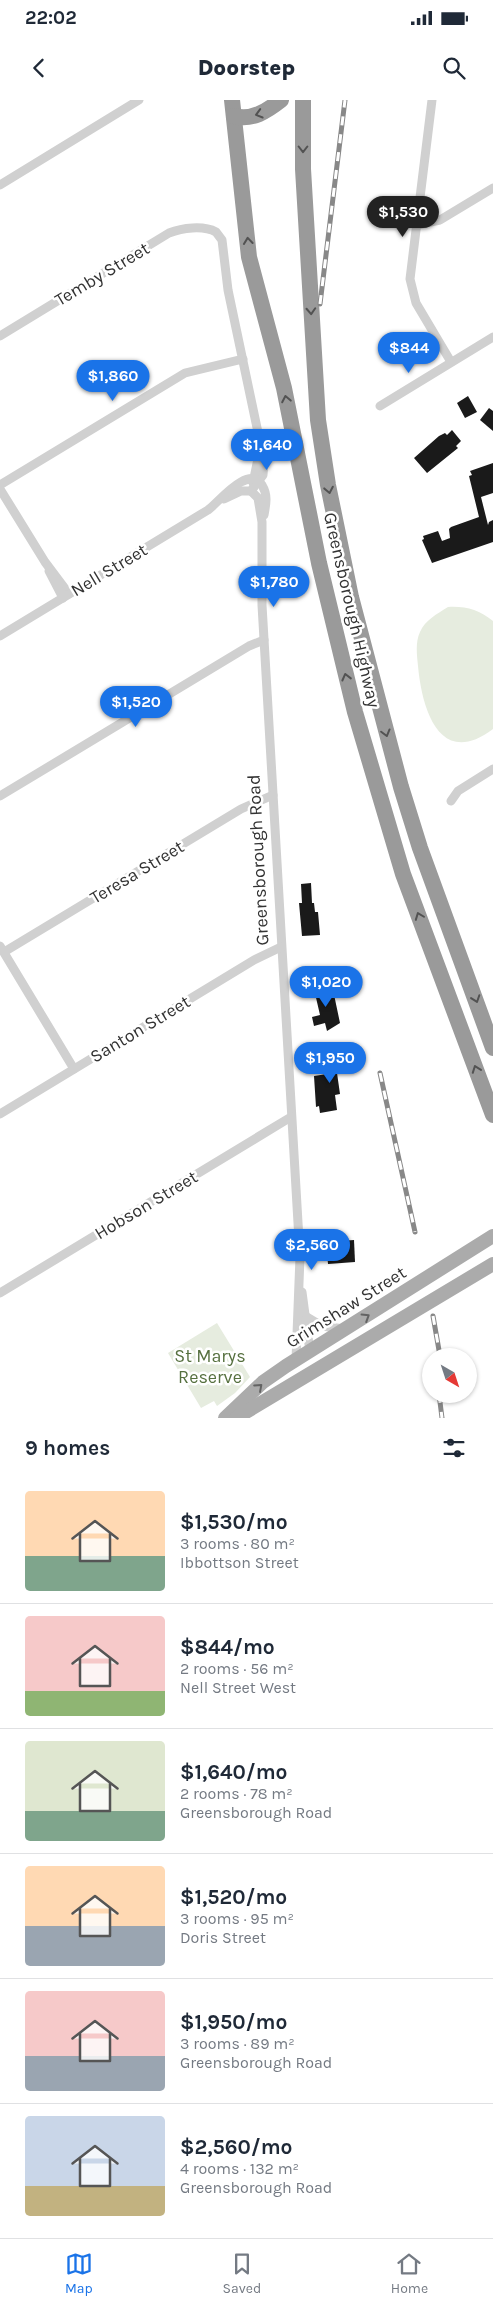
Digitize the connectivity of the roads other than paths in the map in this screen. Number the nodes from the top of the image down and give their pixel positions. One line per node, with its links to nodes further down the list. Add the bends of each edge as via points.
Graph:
1 (139, 100): 6 (street)
2 (281, 100): 5 (highway, one-way to 5, via 266,112 242,118)
3 (303, 100): 30 (highway, Greensborough Highway, one-way to 30, via 303,169 318,420 328,485 351,597 401,787)
4 (432, 100): 8 (street)
5 (233, 108): 33 (highway, Greensborough Highway, one-way to 5, via 404,874 355,712 318,563 284,388 250,257)
6 (0, 184)
7 (493, 188): 8 (street, via 440,220)
8 (416, 225): 13 (street, via 410,270 413,295)
9 (209, 229): 10 (street, Temby Street, via 169,233); 12 (street, Greensborough Road, via 219,234 222,240 228,290)
10 (0, 336)
11 (493, 337): 13 (street)
12 (243, 359): 15 (street, Greensborough Road, via 260,447); 16 (street, via 185,373)
13 (451, 362): 14 (street)
14 (380, 406)
15 (256, 481): 18 (street, Greensborough Road); 19 (street, Nell Street, via 239,483); 20 (street, Greensborough Road, via 266,498)
16 (0, 485)
17 (0, 489): 21 (street)
18 (251, 491): 19 (street, Nell Street, via 241,491); 20 (street, Greensborough Road, via 258,498)
19 (217, 503): 21 (street, Nell Street)
20 (262, 522): 23 (street, Greensborough Road)
21 (66, 596): 22 (street, Nell Street)
22 (0, 636)
23 (264, 640): 25 (street, Greensborough Road); 26 (street)
24 (493, 769): 27 (street, via 458,791)
25 (273, 795): 28 (street, Greensborough Road); 29 (street, Teresa Street, via 241,809)
26 (0, 796)
27 (450, 801)
28 (281, 947): 31 (street, Santon Street, via 254,960); 34 (street, Greensborough Road)
29 (2, 949): 31 (street)
30 (493, 1048)
31 (74, 1069): 32 (street, Santon Street)
32 (0, 1114)
33 (493, 1115)
34 (291, 1117): 39 (street, Greensborough Road); 40 (street, Hobson Street)
35 (493, 1230): 37 (main road)
36 (493, 1236): 37 (main road, Grimshaw Street)
37 (481, 1244): 42 (main road, Grimshaw Street, one-way to 37)
38 (492, 1265): 45 (main road, Grimshaw Street)
39 (300, 1285): 41 (street, Greensborough Road); 44 (street, Greensborough Road)
40 (0, 1293)
41 (307, 1317): 42 (street, via 322,1326); 43 (street, Greensborough Road)
42 (347, 1329): 43 (main road, Grimshaw Street)
43 (310, 1352): 44 (main road, Grimshaw Street); 45 (main road, Greensborough Road)
44 (296, 1360): 45 (main road); 46 (main road, Grimshaw Street, one-way to 44, via 263,1382)
45 (306, 1376): 47 (main road, Grimshaw Street)
46 (224, 1418)
47 (236, 1418)

